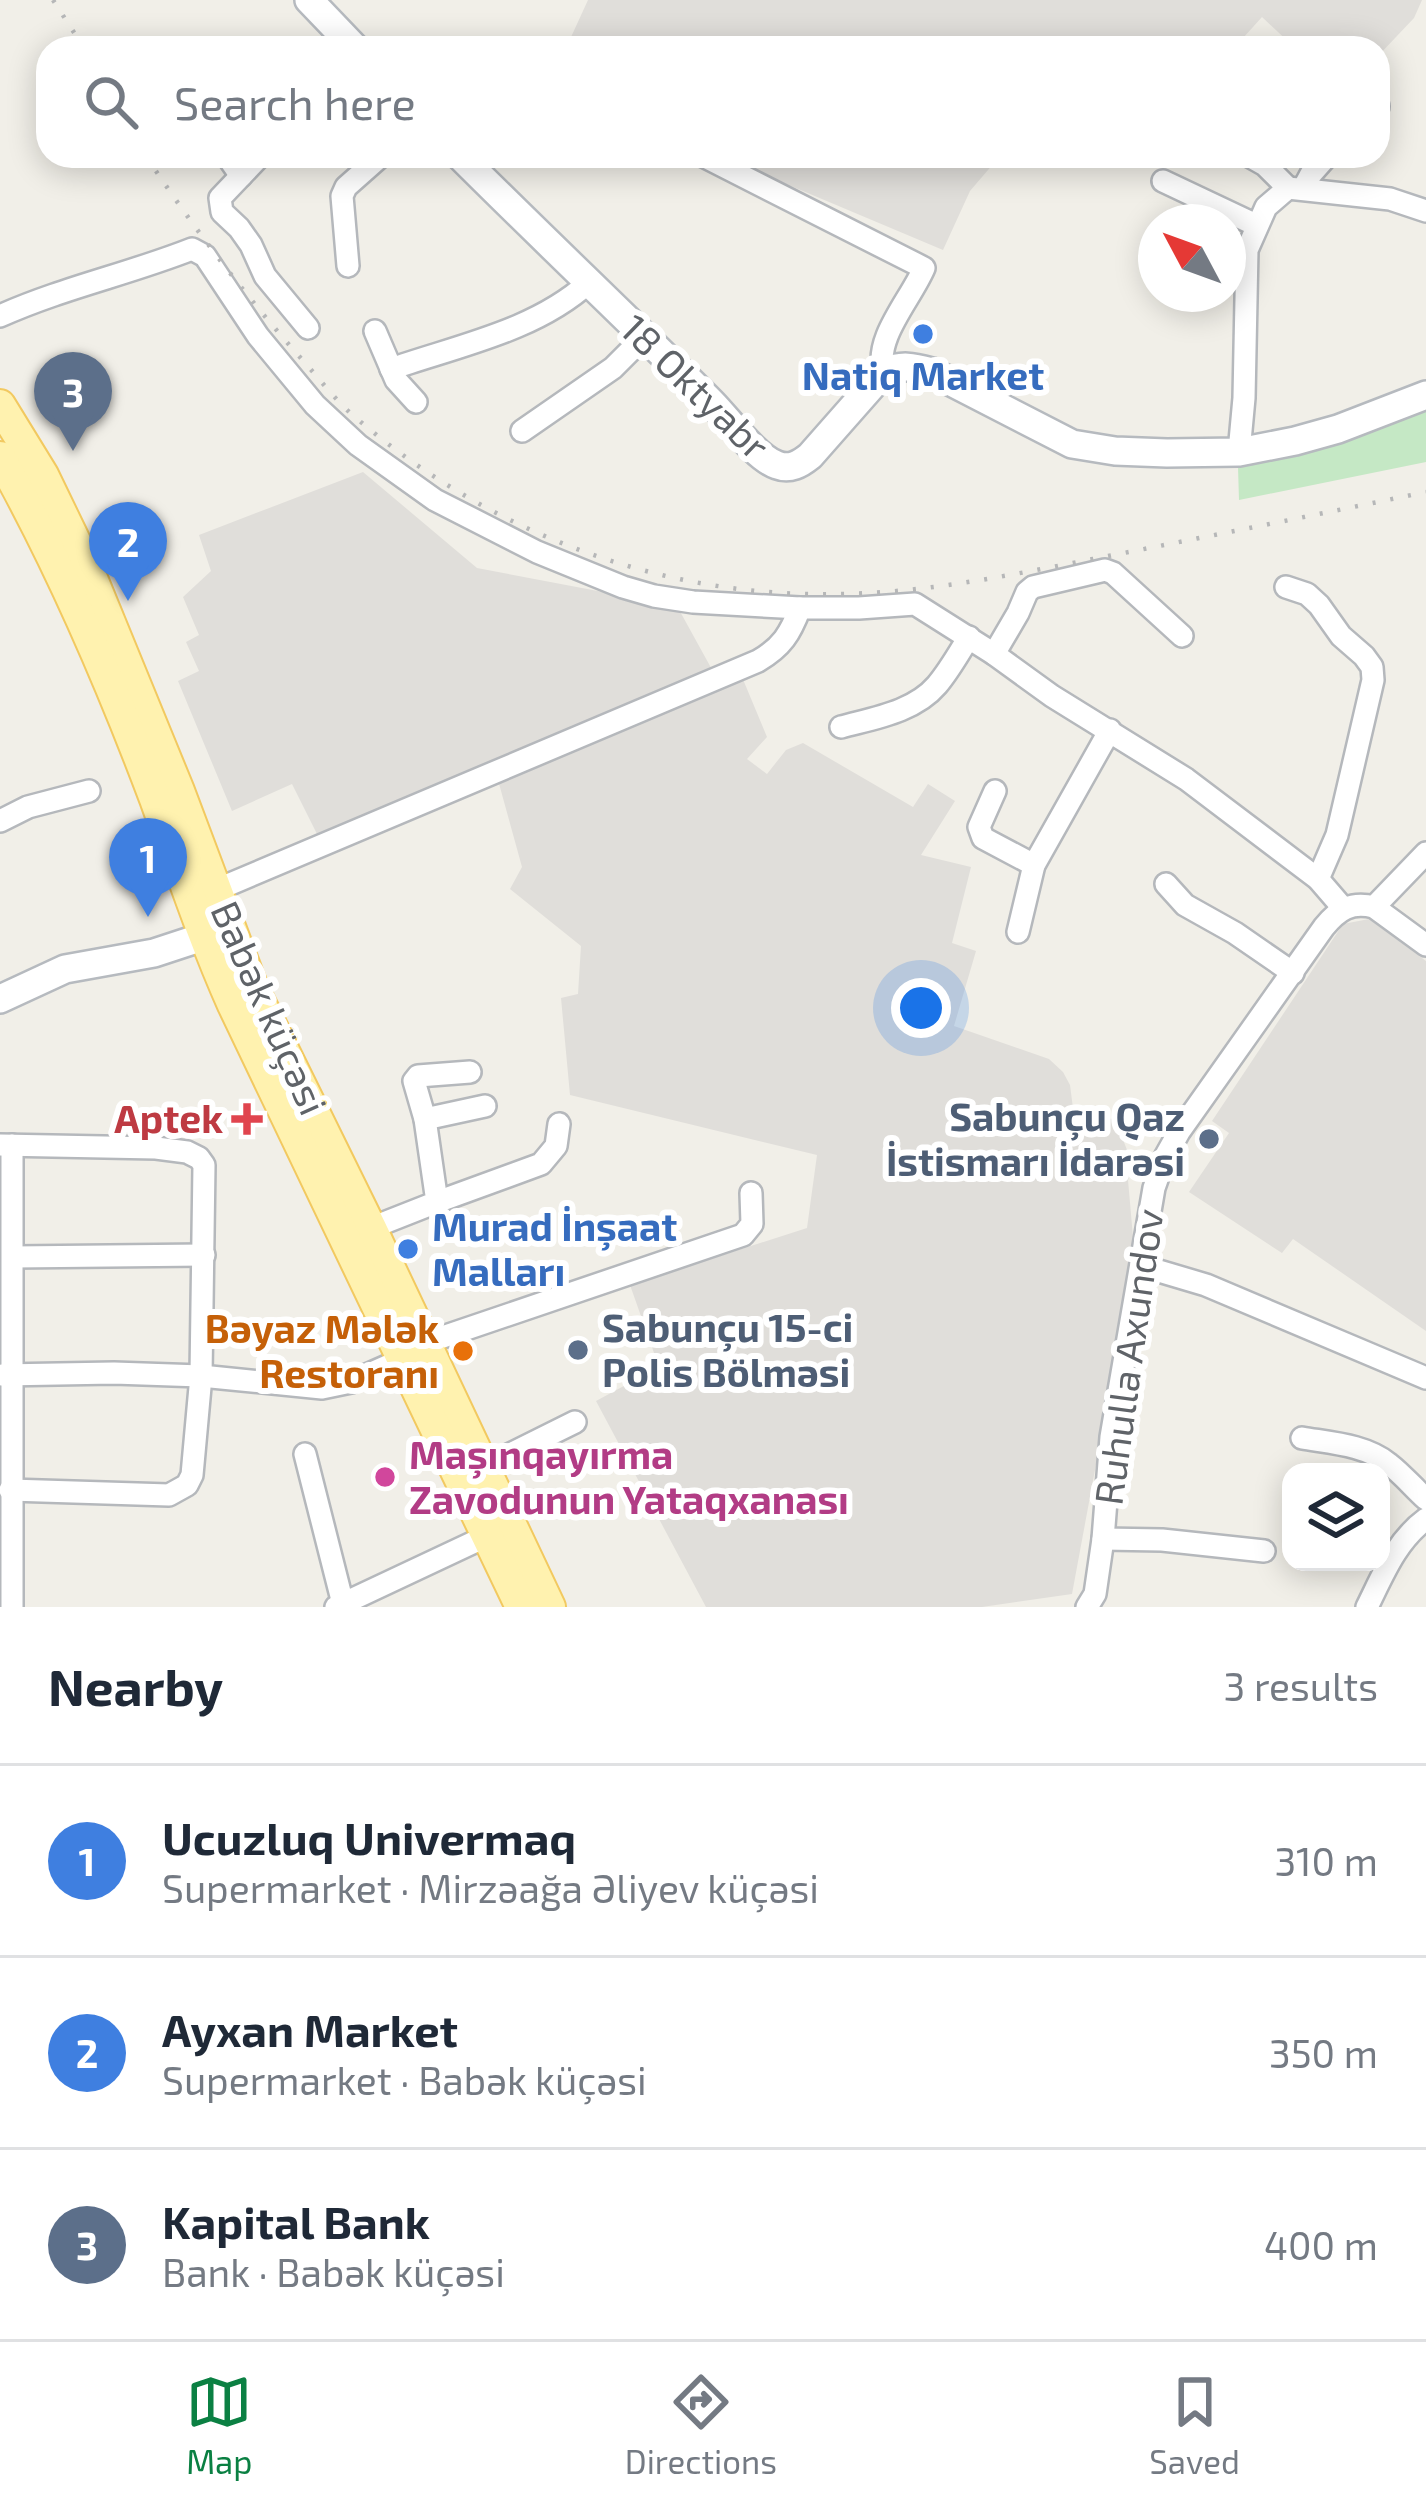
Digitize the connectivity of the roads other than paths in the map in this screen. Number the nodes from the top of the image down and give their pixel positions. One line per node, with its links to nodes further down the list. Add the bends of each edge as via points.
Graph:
1 (309, 0): 2 (street)
2 (344, 36)
3 (235, 168): 10 (street)
4 (249, 168): 10 (street)
5 (367, 168): 15 (street, via 342,196)
6 (472, 168): 16 (street, 18 Oktyabr)
7 (727, 168): 22 (street, via 924,268 884,339)
8 (1269, 168): 12 (street)
9 (1317, 168): 12 (street)
10 (241, 176): 18 (street, via 220,198 222,212)
11 (1162, 182): 14 (street)
12 (1296, 188): 13 (street); 14 (street, via 1266,207)
13 (1426, 211)
14 (1256, 225): 27 (street, via 1246,250)
15 (348, 266)
16 (588, 283): 20 (street, 18 Oktyabr); 21 (street, via 531,320)
17 (0, 316): 32 (street, via 192,249 315,405 434,500 537,552 654,596)
18 (308, 328)
19 (375, 331): 21 (street)
20 (644, 337): 22 (street, 18 Oktyabr, via 759,452 788,468 811,456); 26 (street)
21 (391, 369): 24 (street)
22 (884, 372): 27 (street, via 932,372 1072,444)
23 (1426, 395): 27 (street, via 1338,429)
24 (416, 402)
25 (0, 404): 30 (main road, Babək küçəsi)
26 (523, 431)
27 (1239, 452)
28 (0, 457): 49 (main road, Babək küçəsi, via 62,574)
29 (150, 535): 30 (street)
30 (86, 564): 45 (main road, Babək küçəsi)
31 (1286, 587): 43 (street, via 1319,605 1372,667 1336,835)
32 (800, 608): 34 (street, via 915,604); 45 (street, via 788,638 758,661)
33 (1182, 636): 35 (street, via 1105,570 1033,587)
34 (969, 637): 35 (street); 36 (street, via 918,701)
35 (994, 654): 37 (street)
36 (841, 727)
37 (1110, 730): 42 (street); 43 (street)
38 (89, 791): 40 (street)
39 (995, 791): 42 (street, via 983,838)
40 (0, 821)
41 (1426, 853): 46 (street)
42 (1034, 865): 48 (street)
43 (1318, 879): 47 (street)
44 (1166, 884): 51 (street, via 1185,905)
45 (216, 890): 49 (main road, Babək küçəsi)
46 (1374, 907): 47 (street); 50 (street)
47 (1343, 908): 51 (street, Ruhulla Axundov)
48 (1018, 932)
49 (217, 933): 52 (street, via 65,969); 60 (main road, Babək küçəsi, via 253,988); 64 (main road, Babək küçəsi, via 233,1005)
50 (1426, 945)
51 (1293, 973): 63 (street, Ruhulla Axundov, via 1165,1157)
52 (0, 999)
53 (470, 1072): 55 (street, via 418,1076)
54 (485, 1106): 55 (street)
55 (424, 1119): 59 (street)
56 (559, 1124): 59 (street, via 556,1146 541,1164)
57 (6, 1145): 61 (street, via 157,1148 199,1158); 62 (street)
58 (751, 1193): 64 (street, via 752,1224 743,1235)
59 (437, 1202): 60 (street)
60 (371, 1228): 64 (main road, Babək küçəsi)
61 (204, 1255): 62 (street); 66 (street)
62 (13, 1257): 65 (street)
63 (1142, 1266): 67 (street); 76 (street, Ruhulla Axundov, via 1111,1437)
64 (414, 1351): 66 (street, via 322,1388); 71 (main road, Babək küçəsi); 75 (main road, Babək küçəsi)
65 (6, 1375): 66 (street); 72 (street)
66 (201, 1376): 72 (street, via 192,1475 178,1492)
67 (1426, 1378)
68 (575, 1422): 71 (street)
69 (1303, 1438): 73 (street, via 1387,1461)
70 (305, 1454): 78 (street)
71 (482, 1468): 81 (main road, Babək küçəsi)
72 (10, 1490): 79 (street)
73 (1426, 1499)
74 (1426, 1519): 83 (street, via 1394,1553)
75 (487, 1535): 78 (street); 80 (main road, Babək küçəsi)
76 (1103, 1539): 77 (street); 82 (street, Ruhulla Axundov)
77 (1264, 1550)
78 (339, 1605)
79 (12, 1607)
80 (520, 1607)
81 (550, 1607)
82 (1087, 1607)
83 (1367, 1607)

